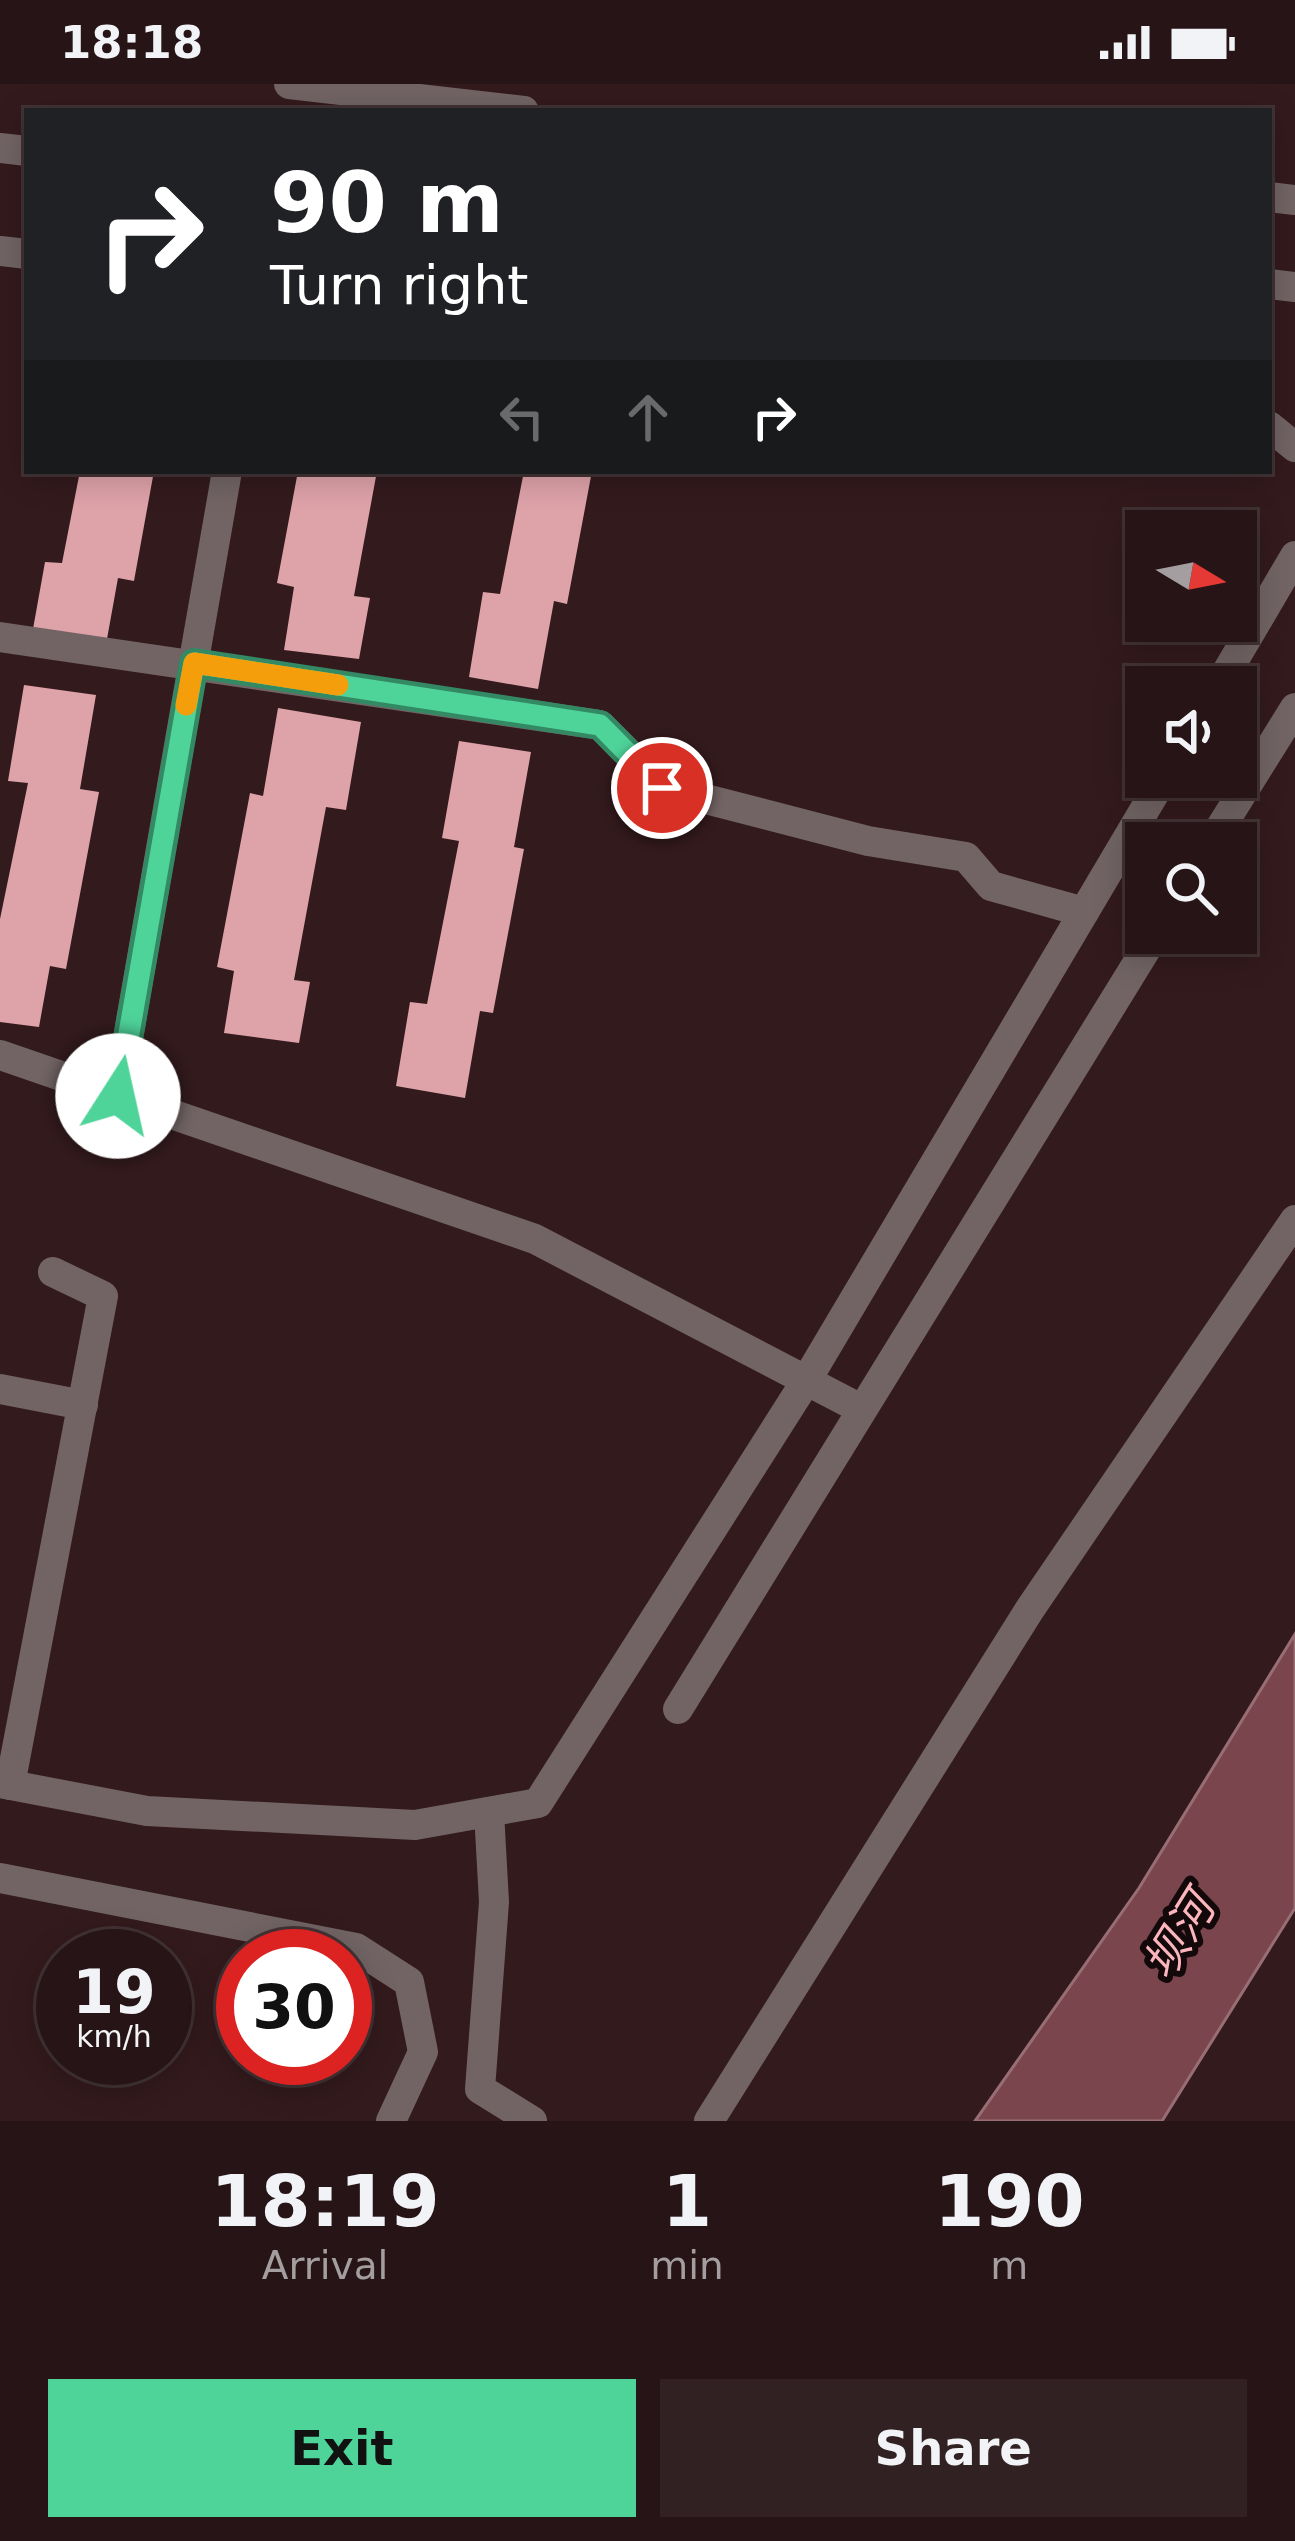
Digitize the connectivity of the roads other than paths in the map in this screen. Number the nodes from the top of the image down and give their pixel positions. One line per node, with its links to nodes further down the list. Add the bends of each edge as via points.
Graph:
1 (290, 84): 2 (street)
2 (498, 108)
3 (226, 474): 6 (street)
4 (1295, 556): 7 (street)
5 (0, 637): 6 (street)
6 (194, 663): 11 (street, via 600,725 662,788 868,841 966,857 991,886); 14 (street)
7 (1230, 666)
8 (1295, 708): 10 (street)
9 (1152, 798): 11 (street)
10 (1224, 822)
11 (1084, 912): 17 (street)
12 (1143, 954): 20 (street)
13 (0, 1055): 14 (street)
14 (118, 1096): 17 (street, via 535,1240)
15 (1295, 1220): 27 (street, via 1030,1609)
16 (53, 1271): 19 (street, via 104,1296)
17 (806, 1381): 20 (street); 23 (street, via 538,1803)
18 (0, 1389): 19 (street)
19 (83, 1405): 22 (street)
20 (861, 1409): 21 (street)
21 (678, 1709)
22 (5, 1784): 23 (street, via 147,1811 415,1825)
23 (489, 1812): 26 (street, via 494,1902 480,2089)
24 (0, 1878): 25 (street, via 356,1948 409,1982 423,2052)
25 (391, 2121)
26 (532, 2121)
27 (709, 2121)

